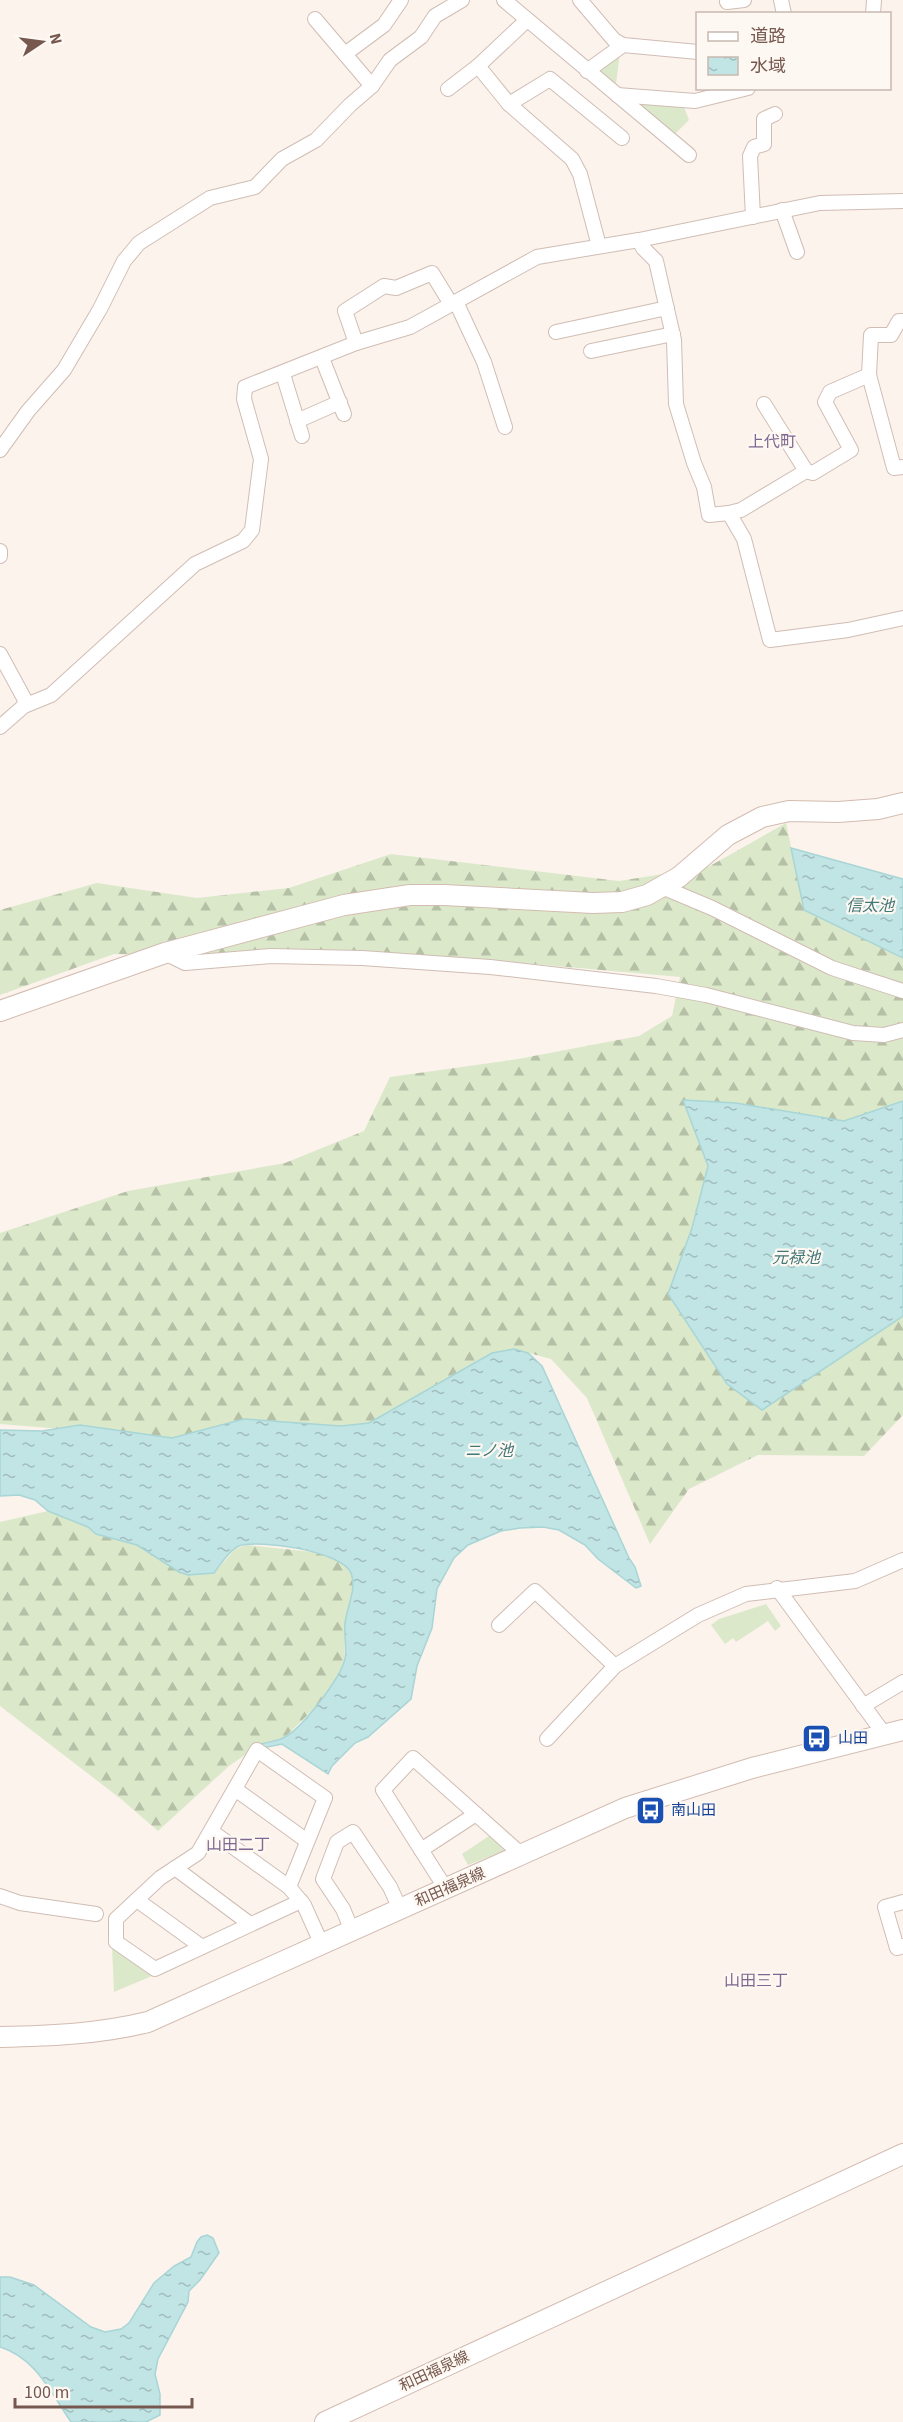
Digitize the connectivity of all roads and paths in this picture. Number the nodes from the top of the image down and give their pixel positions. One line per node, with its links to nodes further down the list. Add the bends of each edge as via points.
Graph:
1 (401, 0): 11 (street, via 384,25)
2 (462, 0): 14 (street, via 435,16 421,37 390,60)
3 (504, 0): 8 (street)
4 (580, 0): 9 (street, via 614,40)
5 (744, 0): 6 (street)
6 (727, 2)
7 (315, 18): 11 (street)
8 (527, 20): 12 (street); 13 (street)
9 (623, 45): 10 (street); 13 (street)
10 (696, 52)
11 (345, 54): 14 (street)
12 (478, 66): 15 (street); 18 (street)
13 (587, 70): 17 (street)
14 (372, 86): 44 (street, via 316,140 282,159 255,187 210,198 139,243 124,261 64,370)
15 (448, 89)
16 (740, 90): 17 (street, via 695,101)
17 (617, 96): 21 (street)
18 (509, 104): 20 (street, via 550,79); 26 (street, via 573,159)
19 (775, 114): 24 (street, via 764,119 764,144 754,147 750,156)
20 (622, 138)
21 (689, 155)
22 (903, 201): 23 (street, via 820,203)
23 (782, 210): 24 (street); 27 (street)
24 (753, 218): 25 (street)
25 (639, 240): 26 (street); 29 (street, via 656,261)
26 (599, 246): 28 (street, via 537,257)
27 (797, 252)
28 (454, 303): 34 (street, via 410,327); 34 (street, via 432,273 396,288 384,286 345,311); 42 (street, via 484,362)
29 (667, 308): 31 (street); 33 (street)
30 (903, 321): 39 (street, via 898,321 891,335 871,335)
31 (603, 322): 32 (street); 35 (street)
32 (556, 332)
33 (673, 334): 35 (street); 47 (street, via 676,404 704,487 709,515)
34 (356, 343): 37 (street)
35 (609, 347): 36 (street)
36 (591, 351)
37 (322, 358): 38 (street); 41 (street, via 342,408)
38 (283, 374): 41 (street); 52 (street, via 244,387 261,459 252,530 243,541 195,564 51,695)
39 (869, 375): 45 (street, via 894,468); 46 (street, via 830,392 825,402 851,450 813,473)
40 (764, 404): 46 (street)
41 (297, 421): 43 (street)
42 (505, 426)
43 (302, 436)
44 (0, 450)
45 (903, 467)
46 (806, 471): 47 (street, via 741,510)
47 (729, 513): 50 (street, via 744,539 770,639 848,630)
48 (0, 550): 49 (street)
49 (0, 556)
50 (903, 618)
51 (0, 654): 52 (street, via 25,700)
52 (24, 706): 53 (street)
53 (0, 727)
54 (903, 803): 55 (main road, via 838,812 789,811 762,818 728,835)
55 (662, 886): 56 (main road, via 622,902 410,895 344,905); 57 (street, via 832,969)
56 (165, 953): 58 (main road); 59 (street, via 185,963 271,956 490,967 706,995 853,1033 884,1035)
57 (903, 991)
58 (0, 1011)
59 (903, 1030)
60 (900, 1567): 61 (street, via 855,1581)
61 (777, 1588): 63 (street, via 746,1594 698,1615); 65 (street)
62 (499, 1625): 63 (street, via 535,1591)
63 (615, 1666): 67 (street)
64 (903, 1682): 65 (street)
65 (863, 1706): 66 (street)
66 (894, 1733): 73 (main road, 和田福泉線, via 752,1768 635,1805)
67 (548, 1739)
68 (235, 1789): 70 (street); 71 (street); 71 (street, via 257,1750 326,1798)
69 (476, 1814): 72 (street); 72 (street, via 413,1758 383,1790); 73 (street)
70 (211, 1831): 74 (street, via 198,1853); 75 (street)
71 (307, 1842): 75 (street)
72 (421, 1850): 76 (street)
73 (522, 1855): 76 (main road, 和田福泉線)
74 (175, 1868): 78 (street); 83 (street)
75 (289, 1887): 79 (street)
76 (446, 1889): 81 (main road, 和田福泉線)
77 (0, 1896): 82 (street, via 20,1903)
78 (137, 1900): 86 (street); 86 (street, via 116,1919 116,1942 155,1970)
79 (301, 1901): 83 (street); 85 (street)
80 (903, 1902): 87 (street, via 885,1907 897,1948)
81 (400, 1909): 84 (main road, 和田福泉線); 84 (street, via 353,1832 337,1842 323,1879)
82 (96, 1914)
83 (250, 1924): 86 (street)
84 (352, 1931): 85 (main road, 和田福泉線)
85 (322, 1945): 88 (main road, 和田福泉線, via 148,2022 83,2034)
86 (202, 1947)
87 (903, 1947)
88 (0, 2037)
89 (903, 2154): 90 (main road, 和田福泉線)
90 (325, 2422)

